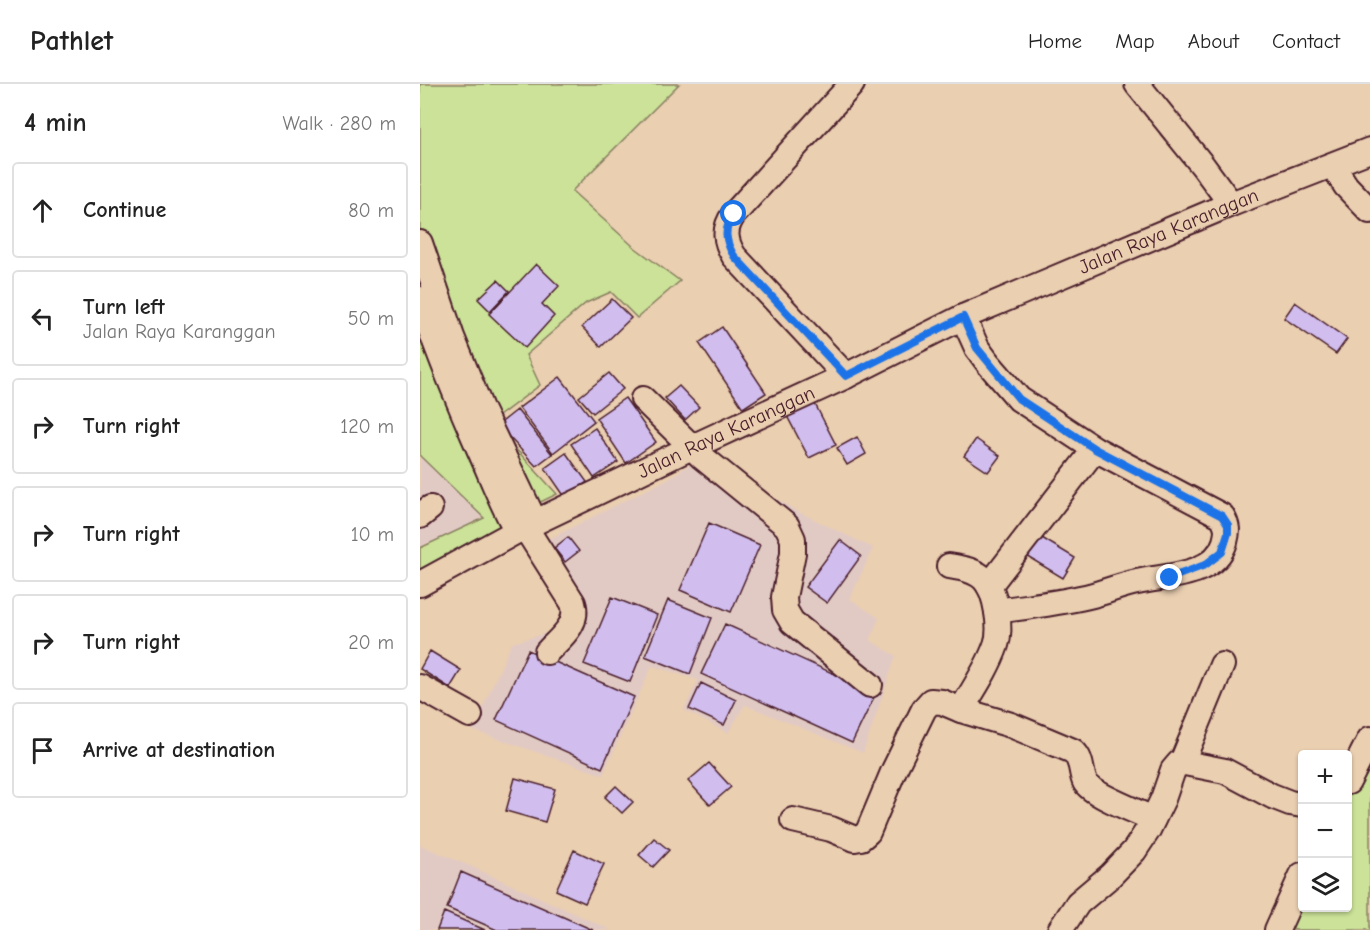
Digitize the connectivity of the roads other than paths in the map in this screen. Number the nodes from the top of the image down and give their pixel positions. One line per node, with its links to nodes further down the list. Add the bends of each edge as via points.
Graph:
1 (852, 84): 10 (street, via 734,214 726,234 734,256)
2 (1137, 84): 5 (street)
3 (1370, 150): 4 (street, Jalan Raya Karanggan)
4 (1333, 166): 5 (street, Jalan Raya Karanggan); 6 (street)
5 (1231, 204): 9 (street, Jalan Raya Karanggan)
6 (1370, 211)
7 (420, 243): 12 (street)
8 (420, 299): 12 (street, via 435,343)
9 (963, 317): 10 (street, Jalan Raya Karanggan); 14 (street, via 977,348 1019,399)
10 (846, 376): 13 (street, Jalan Raya Karanggan)
11 (643, 399): 13 (street)
12 (481, 431): 15 (street)
13 (692, 447): 15 (street, Jalan Raya Karanggan); 22 (street, via 787,526 793,539 793,553 785,610 792,622)
14 (1095, 449): 18 (street); 19 (street, via 1222,516 1228,525 1222,552 1205,565 1170,578 1136,582 1073,600)
15 (526, 527): 17 (street, Jalan Raya Karanggan); 20 (street, via 575,611 573,623)
16 (949, 566): 18 (street, via 974,573)
17 (420, 584)
18 (989, 586): 19 (street)
19 (997, 611): 24 (street, via 997,644)
20 (547, 652)
21 (1222, 665): 27 (street)
22 (870, 685)
23 (420, 687): 25 (street)
24 (961, 711): 30 (street, via 1011,725 1073,752 1089,787); 31 (street, via 931,701 924,709 868,832 861,837 850,838)
25 (470, 715)
26 (1370, 739): 28 (street)
27 (1182, 762): 29 (street, via 1225,771 1272,796); 30 (street, via 1173,770)
28 (1352, 773)
29 (1299, 804)
30 (1153, 819): 33 (street, via 1134,851 1078,903)
31 (793, 820)
32 (1298, 884): 34 (street)
33 (1060, 930)
34 (1277, 930)

